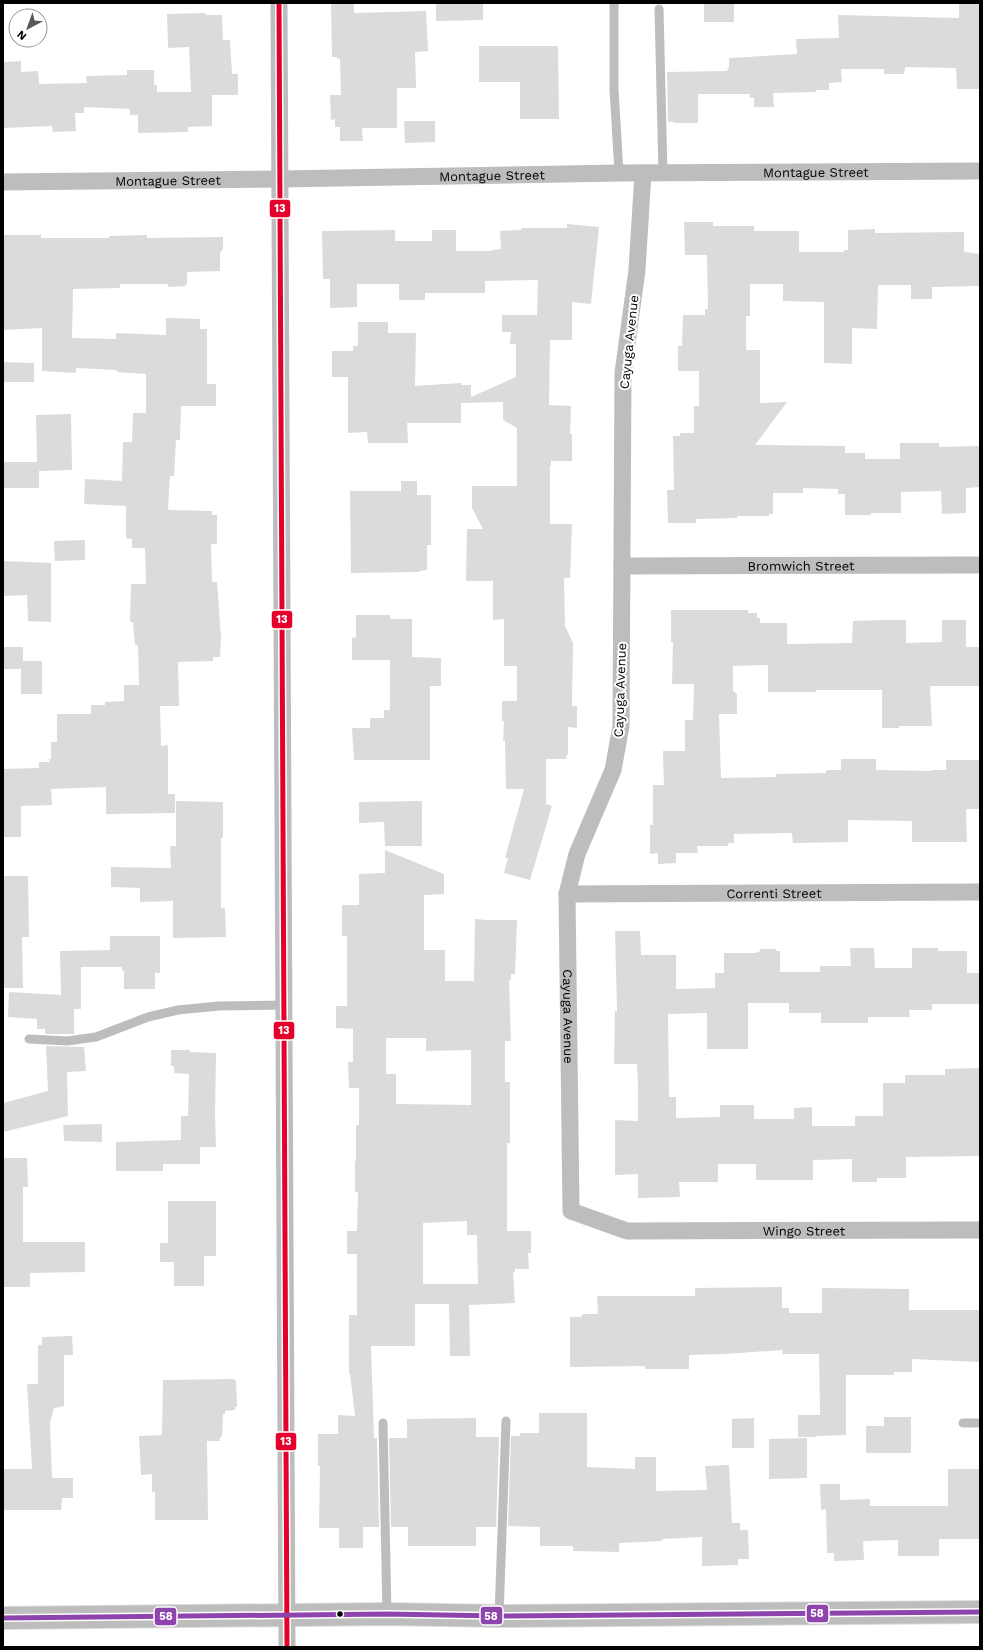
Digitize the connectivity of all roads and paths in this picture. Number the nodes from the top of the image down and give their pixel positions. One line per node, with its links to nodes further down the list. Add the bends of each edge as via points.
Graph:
1 (280, 3): 8 (street)
2 (614, 3): 5 (lane, via 614,89)
3 (659, 9): 7 (lane)
4 (980, 172): 7 (street, Montague Street)
5 (619, 173): 6 (street, Montague Street); 8 (street, Montague Street)
6 (643, 173): 7 (street, Montague Street); 11 (street, Cayuga Avenue, via 637,270 623,373)
7 (663, 173)
8 (280, 179): 9 (street, Montague Street); 14 (street)
9 (3, 182)
10 (980, 564): 11 (street, Bromwich Street)
11 (622, 566): 13 (street, Cayuga Avenue, via 621,726 613,770 577,854)
12 (980, 892): 13 (street, Correnti Street)
13 (567, 894): 17 (street, Cayuga Avenue, via 571,1211)
14 (284, 1005): 15 (lane, via 219,1006 178,1010 148,1017 96,1037 67,1041); 24 (street)
15 (29, 1039)
16 (980, 1230): 17 (street, Wingo Street)
17 (627, 1231)
18 (506, 1421): 25 (lane)
19 (383, 1423): 23 (lane)
20 (963, 1423): 21 (lane)
21 (980, 1423)
22 (980, 1612): 25 (main road)
23 (387, 1614): 24 (main road); 25 (main road)
24 (287, 1616): 26 (main road); 27 (street)
25 (499, 1616)
26 (3, 1618)
27 (287, 1647)

